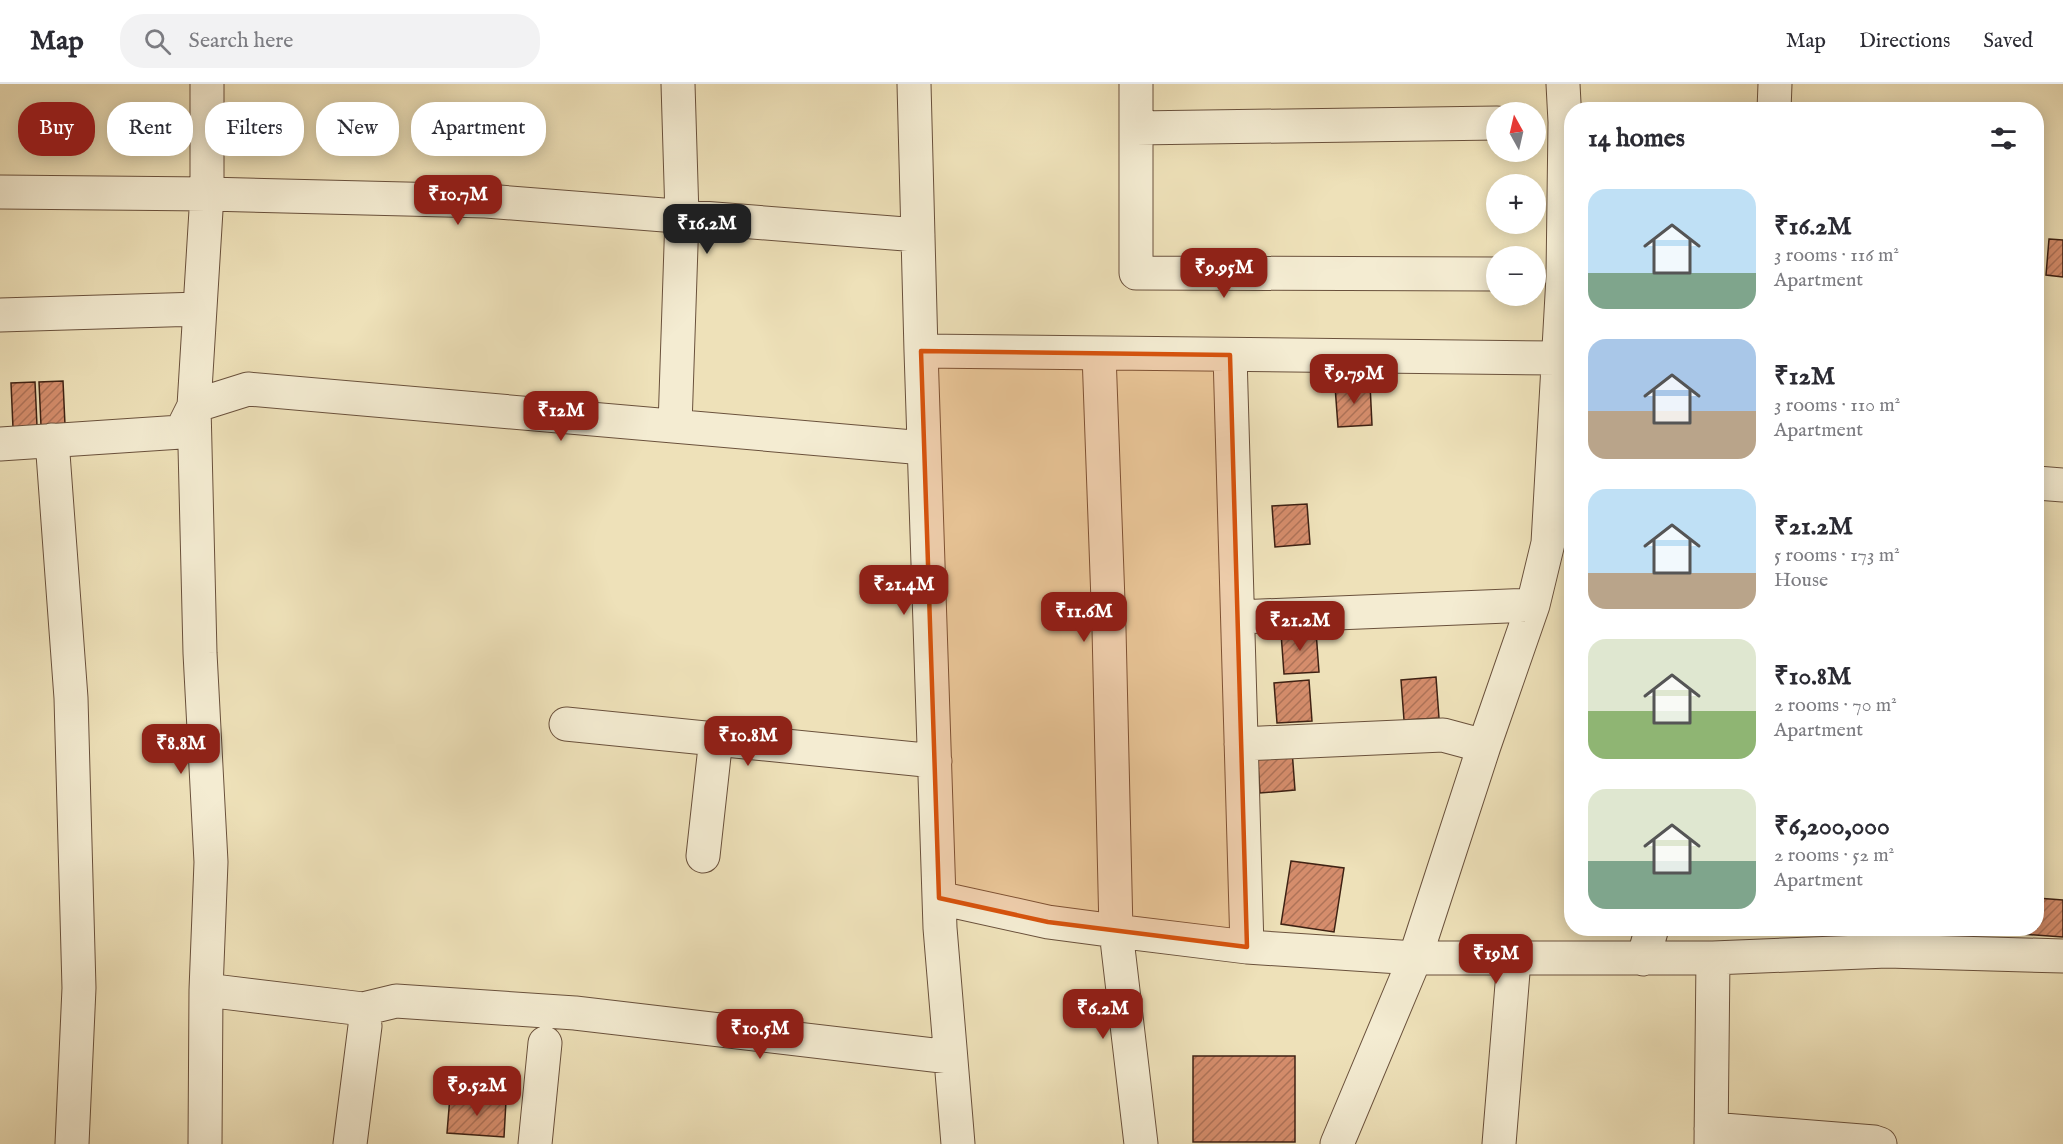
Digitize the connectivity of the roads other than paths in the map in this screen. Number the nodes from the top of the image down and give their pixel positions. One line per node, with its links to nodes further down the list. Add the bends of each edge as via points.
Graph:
1 (207, 84): 12 (street)
2 (678, 84): 13 (street)
3 (914, 84): 14 (street)
4 (1136, 84): 10 (street)
5 (1563, 84): 8 (street)
6 (1775, 84): 7 (street)
7 (1774, 102)
8 (1550, 122): 21 (street, via 1563,277)
9 (1486, 123): 10 (street)
10 (1136, 128): 15 (street, via 1136,273)
11 (0, 192): 12 (street)
12 (207, 194): 13 (street, via 486,201); 16 (street)
13 (682, 216): 14 (street); 23 (street)
14 (918, 235): 18 (street)
15 (1486, 274)
16 (200, 309): 17 (street); 22 (street)
17 (0, 315)
18 (921, 351): 19 (street); 27 (street)
19 (1099, 354): 20 (street); 39 (street)
20 (1230, 355): 21 (street); 31 (street)
21 (1557, 358): 24 (street)
22 (194, 405): 23 (street, via 248,389); 25 (street, via 181,432); 47 (street, via 200,653 211,862)
23 (675, 426): 27 (street)
24 (1563, 431): 30 (street, via 1548,543)
25 (52, 440): 26 (street); 52 (street, via 72,698 79,988)
26 (0, 444)
27 (924, 448): 36 (street)
28 (2044, 484): 29 (street)
29 (2063, 485)
30 (1533, 605): 31 (street); 35 (street)
31 (1238, 617): 34 (street)
32 (566, 724): 33 (street)
33 (716, 738): 36 (street); 37 (street)
34 (1241, 744): 35 (street, via 1443,735); 42 (street)
35 (1484, 746): 44 (street)
36 (935, 761): 38 (street)
37 (703, 856)
38 (939, 898): 39 (street, via 1048,922); 50 (street)
39 (1116, 931): 42 (street); 57 (street)
40 (1997, 941): 43 (street); 45 (street, via 1887,951)
41 (1647, 944): 45 (street); 46 (street)
42 (1247, 947): 44 (street)
43 (2063, 956)
44 (1415, 958): 46 (street); 58 (street)
45 (1713, 958): 51 (street)
46 (1514, 960): 59 (street)
47 (206, 990): 50 (street, via 363,1009 396,1001 575,1013); 53 (street)
48 (365, 1026): 54 (street)
49 (545, 1043): 55 (street)
50 (950, 1057): 56 (street)
51 (1711, 1137): 60 (street)
52 (72, 1144)
53 (205, 1144)
54 (350, 1144)
55 (535, 1144)
56 (957, 1144)
57 (1141, 1144)
58 (1337, 1144)
59 (1499, 1144)
60 (1880, 1144)

